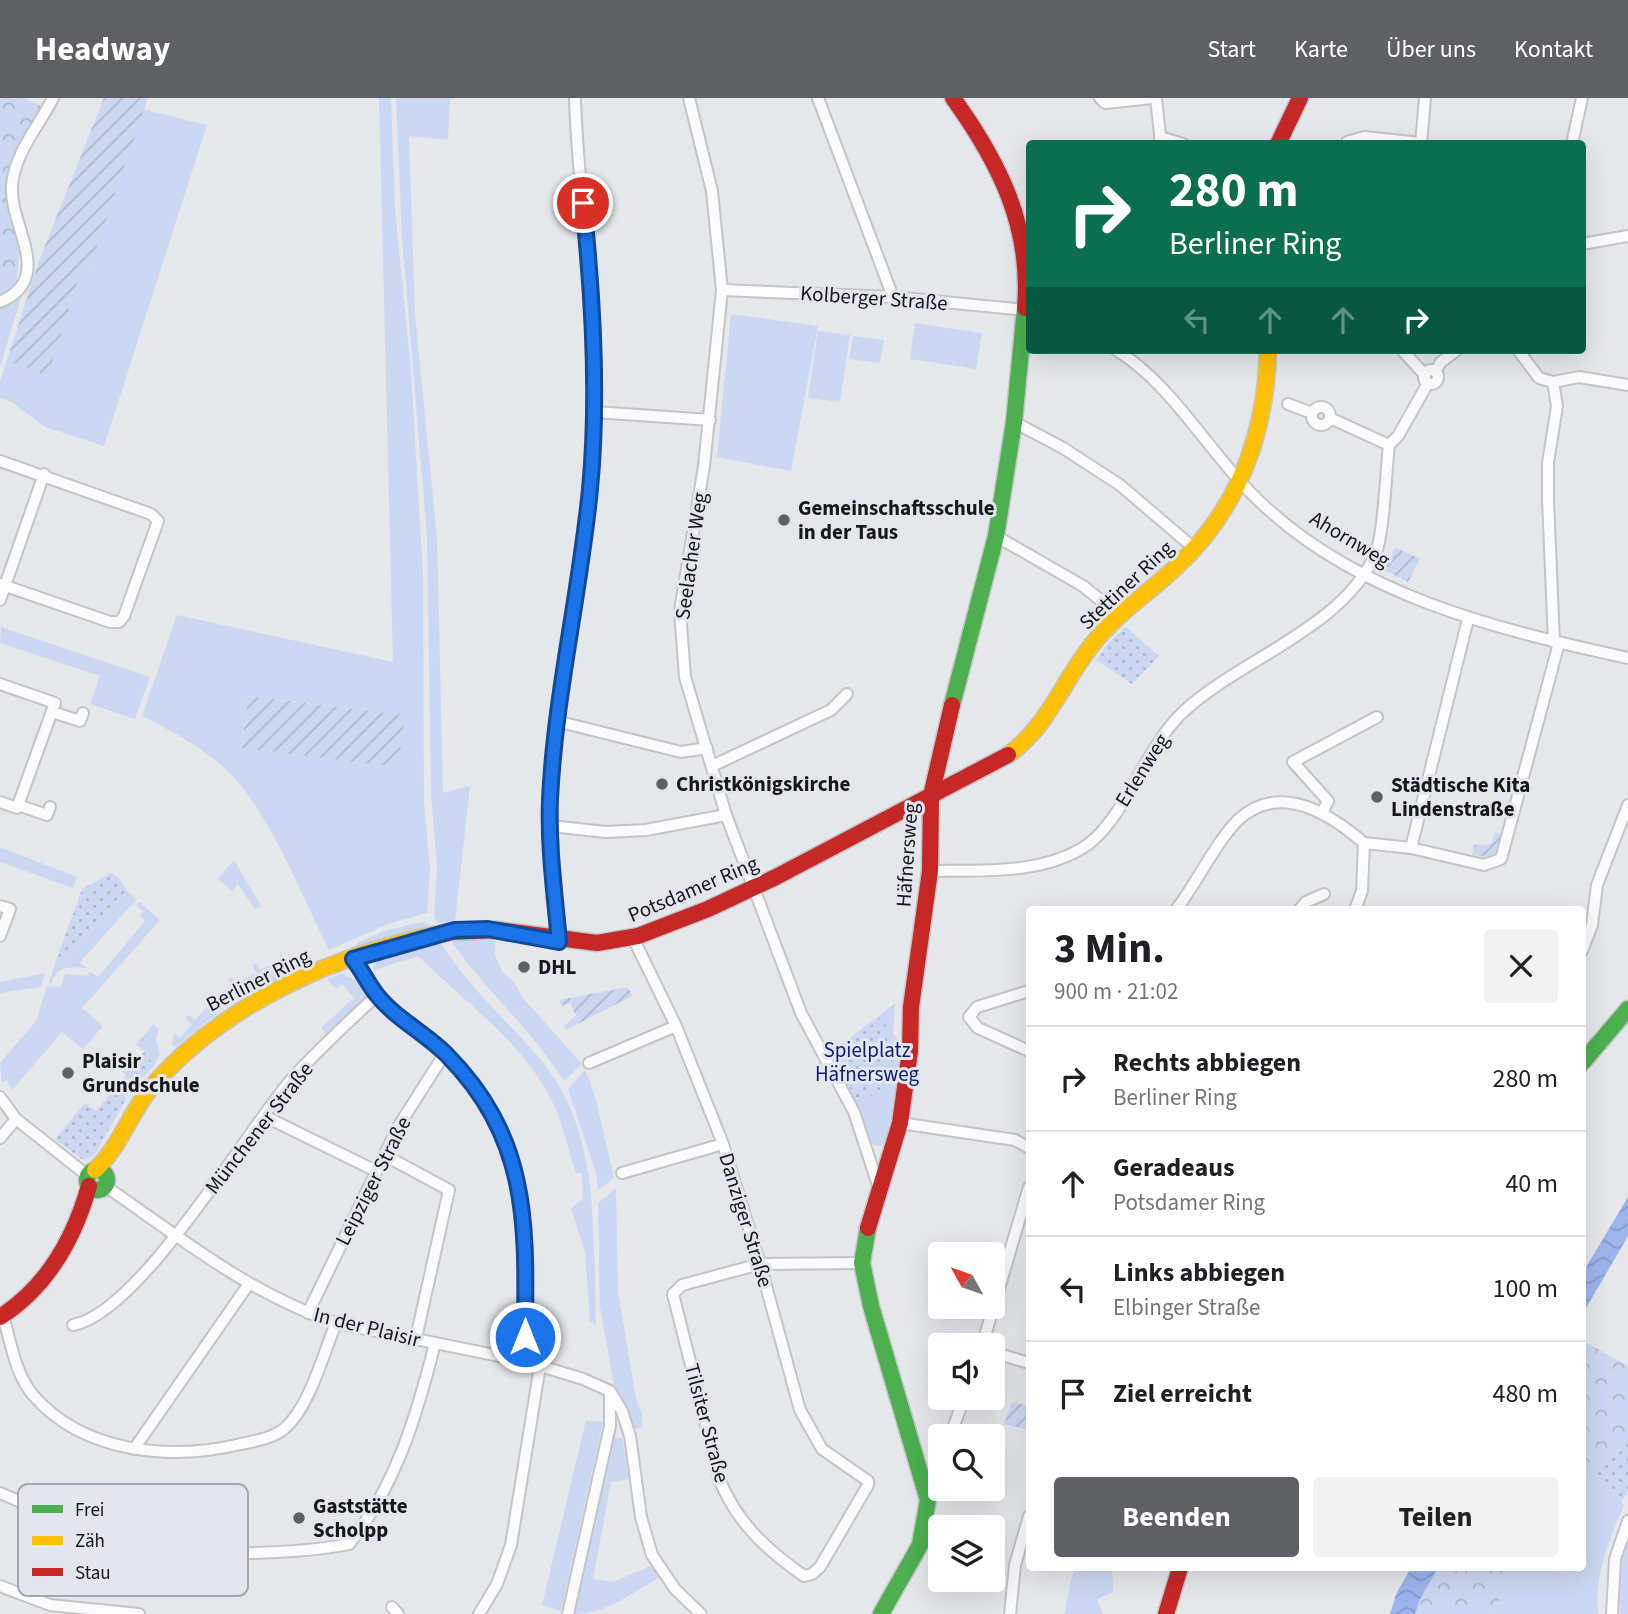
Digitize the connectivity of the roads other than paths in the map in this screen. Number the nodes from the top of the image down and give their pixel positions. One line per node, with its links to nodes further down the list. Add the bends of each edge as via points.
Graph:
1 (53, 98): 22 (street, via 22,152 12,187 26,244 26,276 11,297)
2 (575, 98): 34 (street, via 590,272)
3 (689, 98): 19 (street, Seelacher Weg, via 712,191)
4 (818, 98): 21 (street)
5 (953, 98): 20 (street, Häfnersweg, via 986,144 1008,190 1024,252)
6 (1100, 98): 7 (street, via 1105,103)
7 (1154, 98): 11 (street)
8 (1300, 98): 12 (street)
9 (1425, 98): 15 (street)
10 (1582, 98): 16 (street)
11 (1160, 140)
12 (1280, 140)
13 (1354, 140): 14 (street)
14 (1392, 140)
15 (1421, 140)
16 (1573, 140)
17 (1628, 236): 18 (street)
18 (1586, 243)
19 (722, 290): 21 (street, Kolberger Straße); 35 (street, Seelacher Weg)
20 (1026, 292)
21 (893, 297): 23 (street, Kolberger Straße)
22 (0, 302)
23 (1026, 312)
24 (1026, 320): 36 (street, Häfnersweg)
25 (1121, 354): 40 (street, Ahornweg, via 1145,373)
26 (1268, 354): 40 (street, Stettiner Ring, via 1262,419)
27 (1406, 354): 30 (street)
28 (1452, 354): 30 (street)
29 (1521, 354): 31 (street, via 1539,378)
30 (1429, 377): 37 (street)
31 (1553, 382): 32 (street, via 1580,377); 48 (street, via 1557,406 1548,463 1548,500)
32 (1628, 385)
33 (1288, 404): 37 (street, via 1312,413 1318,426 1330,418)
34 (594, 412): 35 (street); 55 (street, via 590,489)
35 (710, 420): 56 (street, Seelacher Weg, via 680,611 685,677)
36 (1014, 422): 41 (street, Häfnersweg); 42 (street, via 1120,485)
37 (1389, 445): 43 (street, Erlenweg, via 1376,553)
38 (0, 461): 39 (street)
39 (43, 475): 44 (street); 44 (street, via 157,519 124,616 119,622 110,622)
40 (1241, 481): 42 (street, Stettiner Ring, via 1214,526); 43 (street, Ahornweg, via 1278,520)
41 (996, 536): 46 (street, via 1083,586); 58 (street, Häfnersweg)
42 (1191, 545): 46 (street, Stettiner Ring)
43 (1362, 575): 47 (street, Ahornweg); 68 (street, Erlenweg, via 1346,598 1182,714 1157,743 1107,825 1081,850 1019,869)
44 (3, 584): 45 (street)
45 (0, 600)
46 (1120, 616): 58 (street, Stettiner Ring, via 1091,646 1061,695 1021,745)
47 (1468, 619): 48 (street, Ahornweg); 67 (street)
48 (1556, 643): 49 (street, Ahornweg); 67 (street, via 1500,859 1484,865)
49 (1628, 659)
50 (0, 684): 52 (street, via 55,703)
51 (847, 694): 57 (street, via 831,710)
52 (52, 712): 53 (street, via 80,721); 60 (street)
53 (82, 713)
54 (1377, 717): 63 (street, via 1293,762 1328,802)
55 (556, 721): 56 (street, via 681,752); 65 (street)
56 (707, 748): 57 (street, Seelacher Weg)
57 (712, 766): 64 (street, Seelacher Weg)
58 (931, 796): 68 (street, Häfnersweg); 69 (street, Potsdamer Ring)
59 (0, 802): 60 (street)
60 (18, 805): 62 (street, via 47,815)
61 (1628, 805): 78 (street, via 1597,885)
62 (50, 807)
63 (1323, 811): 66 (street); 72 (street, via 1283,803 1251,811 1237,821)
64 (726, 815): 65 (street, via 646,830 606,832); 69 (street, Seelacher Weg)
65 (550, 826): 79 (street)
66 (1364, 843): 67 (street); 74 (street, via 1362,891)
67 (1411, 848)
68 (930, 871): 92 (street, Häfnersweg)
69 (754, 888): 76 (street, Potsdamer Ring); 100 (street, Seelacher Weg, via 801,1013 854,1112)
70 (1324, 894): 73 (street)
71 (0, 906): 75 (street, via 10,909)
72 (1179, 906)
73 (1302, 906)
74 (1356, 906)
75 (0, 936)
76 (633, 938): 79 (street, Potsdamer Ring); 84 (street, Danziger Straße)
77 (411, 940): 79 (street, Potsdamer Ring, via 455,930 488,929); 80 (street, Berliner Ring)
78 (1586, 941)
79 (559, 942)
80 (353, 959): 82 (street); 99 (street, Berliner Ring, via 254,1000 208,1028 149,1088 127,1118)
81 (1026, 993): 85 (street, via 970,1012 971,1024)
82 (377, 995): 86 (street); 90 (street, Münchener Straße, via 290,1080)
83 (1628, 1009): 87 (street)
84 (676, 1027): 88 (street); 94 (street, Danziger Straße)
85 (1026, 1050)
86 (445, 1053): 96 (street, Leipziger Straße); 114 (street, via 479,1094 516,1169 524,1218)
87 (1586, 1057)
88 (589, 1063)
89 (0, 1097): 91 (street, In der Plaisir)
90 (264, 1116): 97 (street); 102 (street, Münchener Straße)
91 (16, 1119): 93 (street); 99 (street, In der Plaisir)
92 (900, 1123): 95 (street, via 1015,1140); 100 (street, Häfnersweg)
93 (0, 1138)
94 (723, 1144): 98 (street); 104 (street, Danziger Straße)
95 (1026, 1146)
96 (384, 1155): 97 (street, Leipziger Straße); 111 (street, via 449,1190)
97 (376, 1171): 106 (street, Leipziger Straße)
98 (622, 1173)
99 (96, 1179): 102 (street, In der Plaisir); 107 (street, Berliner Ring, via 54,1267 23,1302)
100 (880, 1191): 103 (street, Häfnersweg)
101 (1026, 1197): 110 (street)
102 (176, 1236): 105 (street, In der Plaisir); 109 (street, Münchener Straße, via 110,1304 85,1323)
103 (862, 1263): 104 (street); 120 (street, Häfnersweg)
104 (760, 1264): 127 (street, Danziger Straße, via 806,1423 822,1449 864,1476 869,1485 820,1567); 127 (street, Tilsiter Straße, via 682,1285 673,1294 728,1500 763,1545)
105 (248, 1285): 106 (street, In der Plaisir); 118 (street)
106 (308, 1313): 108 (street, In der Plaisir)
107 (1, 1316): 118 (street, via 24,1382 56,1418 107,1443)
108 (336, 1323): 111 (street, In der Plaisir); 118 (street, via 304,1400 283,1430 252,1442 200,1452)
109 (73, 1325)
110 (986, 1333)
111 (416, 1338): 112 (street, In der Plaisir)
112 (435, 1343): 114 (street, In der Plaisir); 125 (street, via 408,1437 383,1496 349,1544)
113 (1005, 1356): 115 (street)
114 (524, 1361): 116 (street, In der Plaisir)
115 (1026, 1362)
116 (540, 1366): 117 (street, In der Plaisir); 132 (street, via 511,1545 497,1584)
117 (610, 1391): 133 (street, via 610,1426); 134 (street, via 622,1410 629,1436 641,1517 652,1555 675,1589)
118 (134, 1448)
119 (0, 1493): 121 (street)
120 (928, 1497)
121 (18, 1501)
122 (929, 1501): 135 (street, Häfnersweg, via 929,1518 918,1552)
123 (1628, 1521): 138 (street, via 1615,1559)
124 (1026, 1526): 136 (street, via 1015,1565)
125 (248, 1552)
126 (1179, 1571): 137 (street)
127 (804, 1576)
128 (0, 1586): 129 (street)
129 (18, 1593)
130 (26, 1596): 131 (street, via 50,1605)
131 (139, 1614)
132 (479, 1614)
133 (568, 1614)
134 (701, 1614)
135 (881, 1614)
136 (1010, 1614)
137 (1166, 1614)
138 (1612, 1614)

